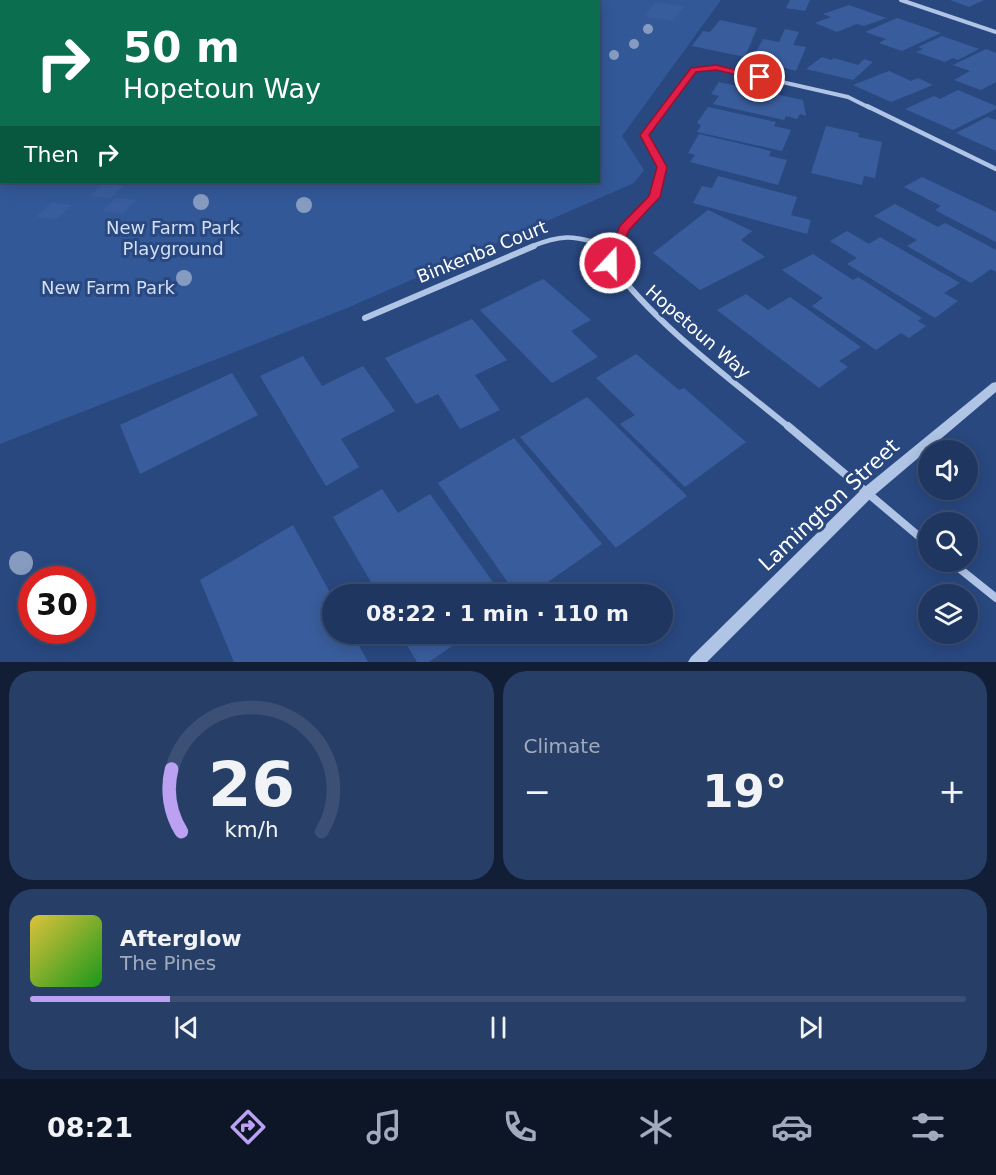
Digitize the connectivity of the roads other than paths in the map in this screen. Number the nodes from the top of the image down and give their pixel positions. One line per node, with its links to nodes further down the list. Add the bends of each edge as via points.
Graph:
1 (901, 0): 2 (street)
2 (996, 32)
3 (996, 169): 4 (street, via 848,97 716,67 694,70 644,135 662,167 655,197 624,228)
4 (615, 247): 5 (street, Binkenba Court, via 570,236 554,237); 7 (street, Hopetoun Way, via 610,263 630,290)
5 (365, 318)
6 (996, 386): 7 (street, Lamington Street)
7 (866, 494): 8 (street); 11 (street, Lamington Street)
8 (918, 536)
9 (964, 572): 10 (street)
10 (996, 598)
11 (696, 662)

